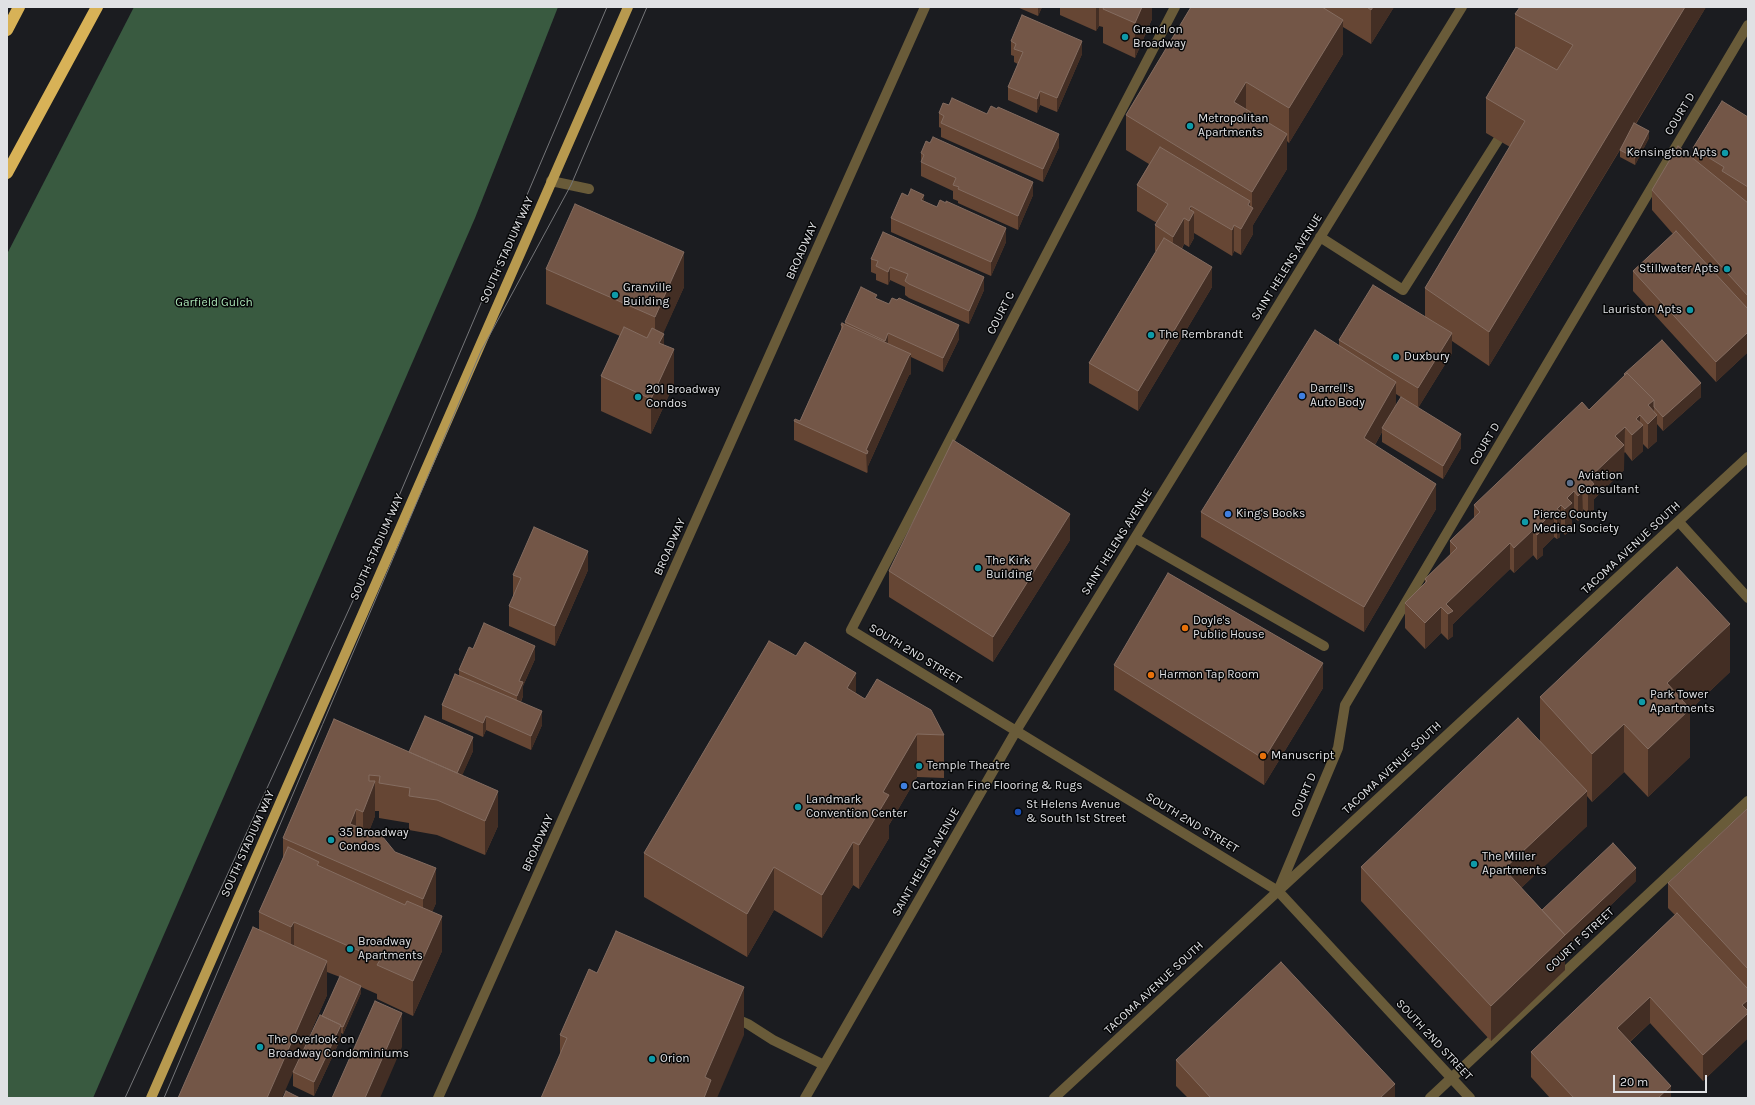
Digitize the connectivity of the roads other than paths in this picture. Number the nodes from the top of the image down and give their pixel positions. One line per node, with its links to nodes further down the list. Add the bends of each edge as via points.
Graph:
1 (19, 7): 8 (highway)
2 (97, 7): 10 (highway)
3 (628, 7): 11 (main road, SOUTH STADIUM WAY)
4 (925, 7): 27 (street, BROADWAY)
5 (1175, 7): 18 (street, COURT C)
6 (1462, 7): 13 (street, SAINT HELENS AVENUE)
7 (1748, 25): 22 (street, COURT D, via 1345,705 1338,748)
8 (7, 30)
9 (1498, 140): 13 (street, via 1403,290)
10 (7, 173)
11 (551, 181): 12 (street); 26 (main road, SOUTH STADIUM WAY)
12 (589, 189)
13 (1320, 237): 16 (street, SAINT HELENS AVENUE)
14 (1748, 457): 15 (street, TACOMA AVENUE SOUTH)
15 (1679, 522): 17 (street); 22 (street, TACOMA AVENUE SOUTH)
16 (1135, 538): 19 (street); 20 (street, SAINT HELENS AVENUE)
17 (1748, 598)
18 (851, 630): 20 (street, SOUTH 2ND STREET)
19 (1324, 646)
20 (1016, 731): 22 (street, SOUTH 2ND STREET); 24 (street, SAINT HELENS AVENUE)
21 (1748, 801): 25 (street, COURT F STREET)
22 (1278, 891): 25 (street, SOUTH 2ND STREET); 29 (street, TACOMA AVENUE SOUTH)
23 (720, 1012): 24 (street, via 748,1024 773,1040)
24 (824, 1065): 28 (street, SAINT HELENS AVENUE)
25 (1452, 1078): 30 (street, COURT F STREET); 31 (street, SOUTH 2ND STREET)
26 (151, 1098)
27 (438, 1098)
28 (806, 1098)
29 (1054, 1098)
30 (1430, 1098)
31 (1470, 1098)

